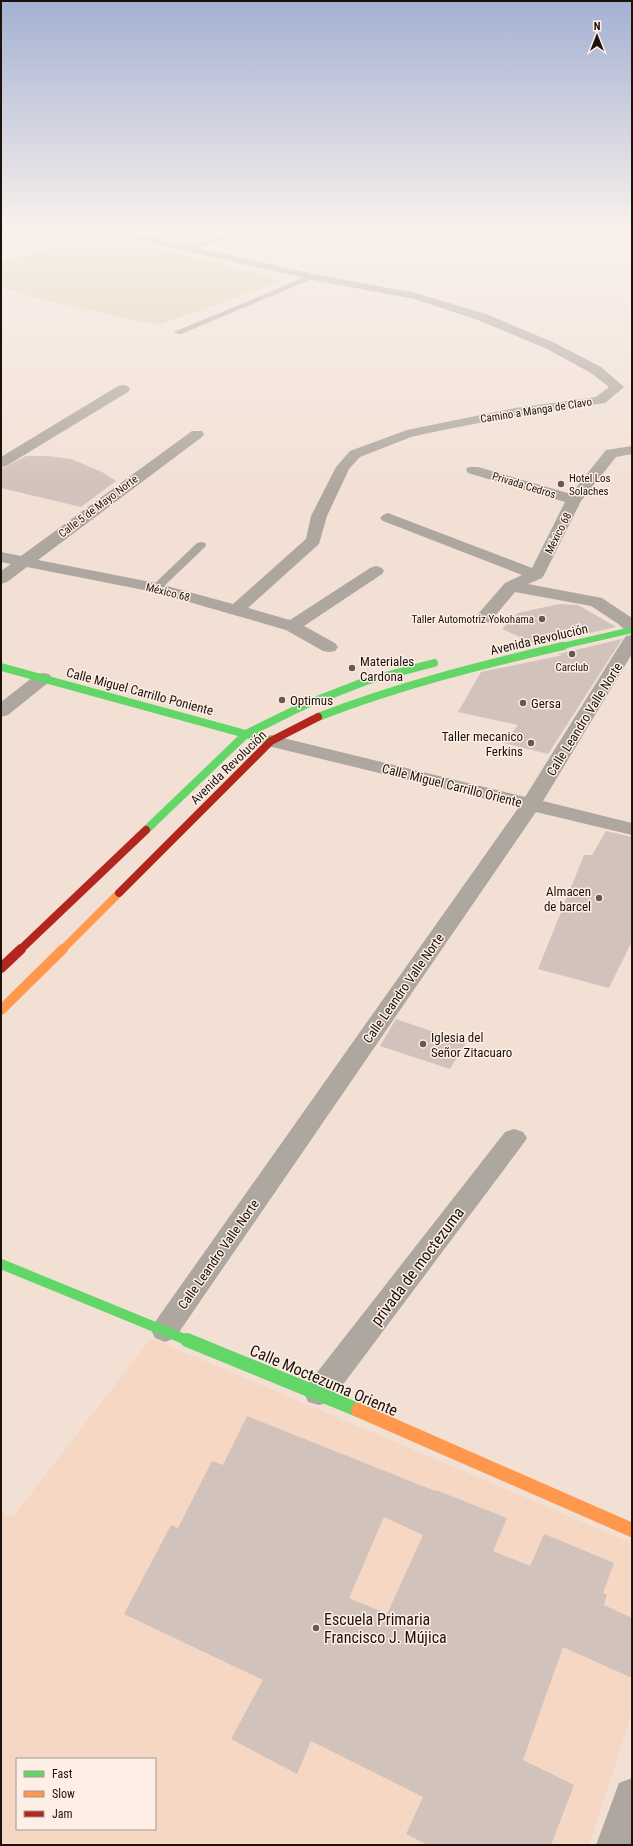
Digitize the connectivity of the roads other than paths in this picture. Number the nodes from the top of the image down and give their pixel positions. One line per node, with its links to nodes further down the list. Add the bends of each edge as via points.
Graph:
1 (214, 317): 3 (lane)
2 (482, 317): 19 (street, Camino a Manga de Clavo, via 558,349 596,370 617,387 600,400 515,412 407,434 355,454 343,467 319,516 313,541)
3 (178, 332)
4 (123, 389): 7 (street)
5 (196, 434): 13 (street, Calle 5 de Mayo Norte)
6 (632, 450): 9 (street, México 68, via 611,453)
7 (1, 463)
8 (473, 470): 9 (street, Privada Cedros)
9 (574, 500): 15 (street, México 68)
10 (388, 518): 15 (street)
11 (201, 545): 18 (lane)
12 (1, 557): 13 (street, México 68)
13 (24, 561): 16 (street, Calle 5 de Mayo Norte); 18 (street, México 68)
14 (376, 571): 22 (street)
15 (536, 575): 17 (street)
16 (1, 579)
17 (511, 586): 20 (street); 21 (street, via 596,602)
18 (156, 588): 19 (street, México 68)
19 (236, 610): 22 (street, México 68)
20 (484, 618)
21 (625, 623): 30 (main road, Avenida Revolución, via 392,690 339,708)
22 (292, 626): 24 (street, México 68)
23 (632, 640): 31 (street, Calle Leandro Valle Norte)
24 (328, 647)
25 (447, 660): 29 (main road, Avenida Revolución, via 366,681 307,704)
26 (1, 667): 27 (main road, Calle Miguel Carrillo Poniente)
27 (43, 678): 28 (street); 29 (main road, Calle Miguel Carrillo Poniente)
28 (1, 711)
29 (246, 734): 30 (main road, Calle Miguel Carrillo Poniente); 33 (main road, Avenida Revolución)
30 (271, 741): 31 (street, Calle Miguel Carrillo Oriente); 34 (main road, Avenida Revolución)
31 (531, 804): 32 (street, Calle Miguel Carrillo Oriente); 37 (street, Calle Leandro Valle Norte)
32 (632, 829)
33 (1, 968)
34 (1, 1010)
35 (514, 1138): 38 (street, privada de moctezuma)
36 (1, 1264): 37 (main road, Calle Moctezuma Oriente)
37 (165, 1330): 38 (main road, Calle Moctezuma Oriente)
38 (319, 1393): 39 (main road, Calle Moctezuma Oriente)
39 (632, 1530)
40 (632, 1796): 41 (street)
41 (615, 1845)

